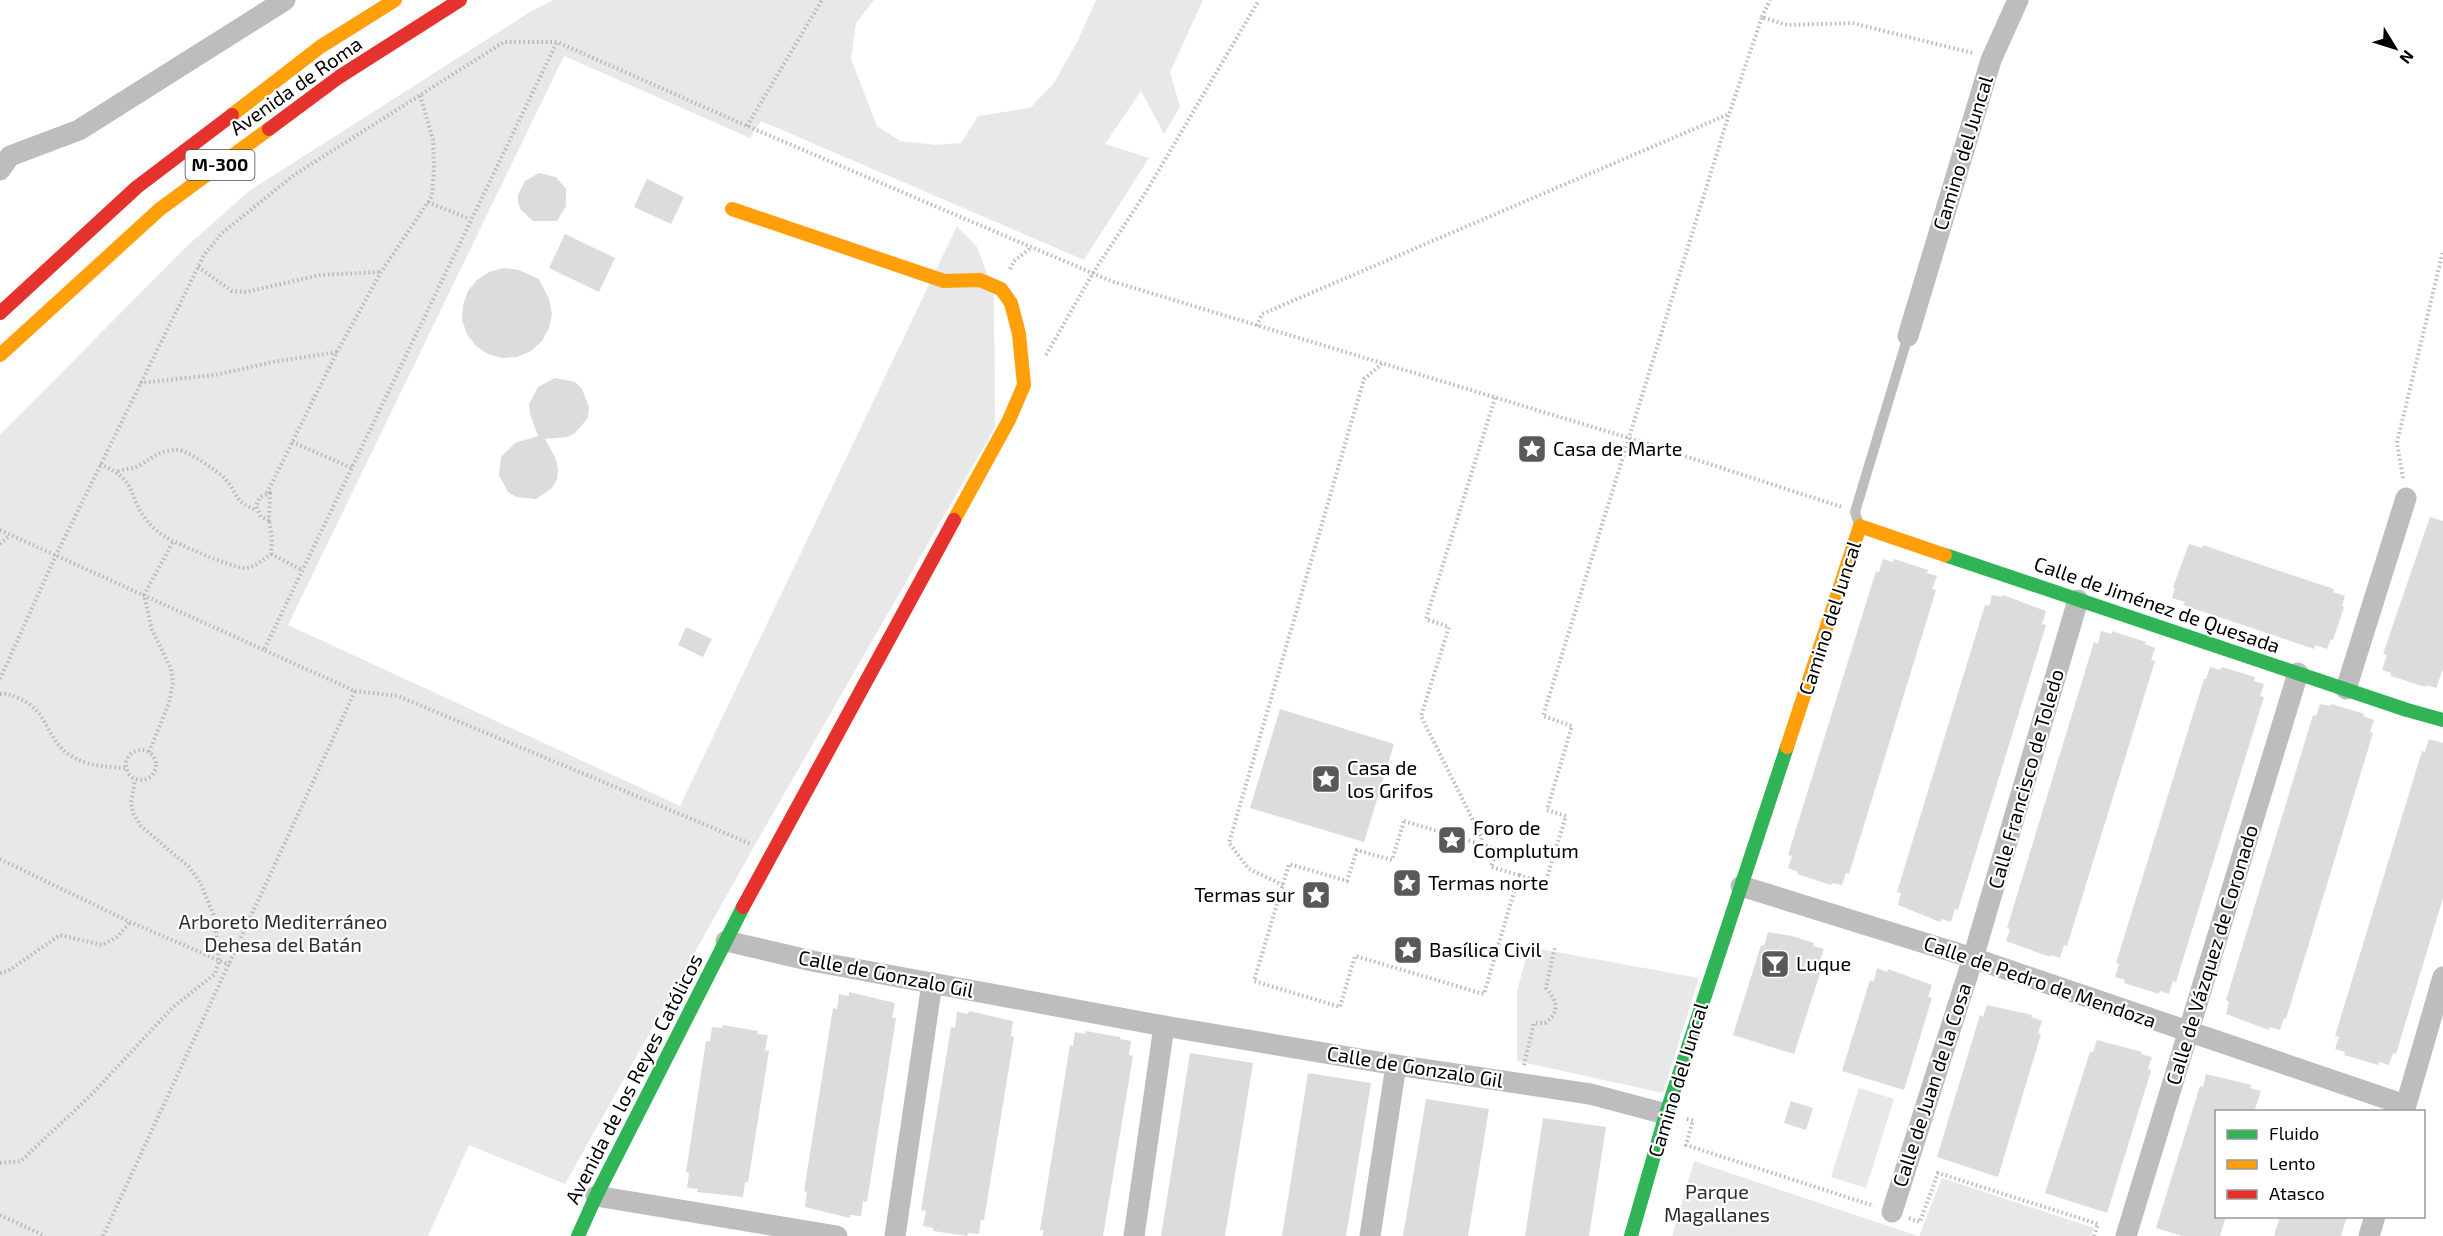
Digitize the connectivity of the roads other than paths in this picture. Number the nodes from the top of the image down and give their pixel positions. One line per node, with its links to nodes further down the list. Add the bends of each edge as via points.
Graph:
1 (285, 0): 5 (street, via 79,130 10,156)
2 (395, 0): 7 (street, Avenida de Roma / M-300, via 320,47 137,187)
3 (460, 0): 9 (street, Avenida de Roma / M-300, via 339,77 160,208)
4 (2018, 0): 8 (street, Camino del Juncal, via 1990,60)
5 (0, 170)
6 (732, 209): 17 (street, Avenida de los Reyes Católicos, via 944,281 980,280 1000,289 1011,303 1019,334 1024,385 1009,420)
7 (0, 313)
8 (1908, 336): 11 (lane, Camino del Juncal, via 1855,512)
9 (0, 355)
10 (2406, 498): 14 (street)
11 (1860, 526): 12 (street, Calle de Jiménez de Quesada); 16 (street, Camino del Juncal)
12 (2078, 600): 13 (street, Calle de Jiménez de Quesada); 18 (street, Calle Francisco de Toledo)
13 (2298, 673): 14 (street, Calle de Jiménez de Quesada); 22 (street, Calle de Vázquez de Coronado)
14 (2346, 690): 15 (street, Calle de Jiménez de Quesada)
15 (2443, 720)
16 (1741, 886): 18 (street, Calle de Pedro de Mendoza); 25 (street, Camino del Juncal)
17 (726, 941): 20 (street, Calle de Gonzalo Gil); 26 (street, Avenida de los Reyes Católicos)
18 (1973, 958): 22 (street, Calle de Pedro de Mendoza); 27 (street, Calle de Juan de la Cosa)
19 (2443, 977): 24 (street)
20 (932, 983): 21 (street, Calle de Gonzalo Gil); 31 (street)
21 (1164, 1026): 23 (street, Calle de Gonzalo Gil); 32 (street)
22 (2188, 1032): 24 (street, Calle de Pedro de Mendoza); 35 (street, Calle de Vázquez de Coronado)
23 (1396, 1065): 25 (street, Calle de Gonzalo Gil, via 1590,1094); 33 (street)
24 (2404, 1108)
25 (1666, 1114): 34 (street, Camino del Juncal)
26 (596, 1196): 29 (street, Avenida de los Reyes Católicos); 30 (street)
27 (1892, 1212)
28 (2374, 1218): 36 (street)
29 (578, 1236)
30 (831, 1236)
31 (895, 1236)
32 (1134, 1236)
33 (1370, 1236)
34 (1631, 1236)
35 (2126, 1236)
36 (2369, 1236)

